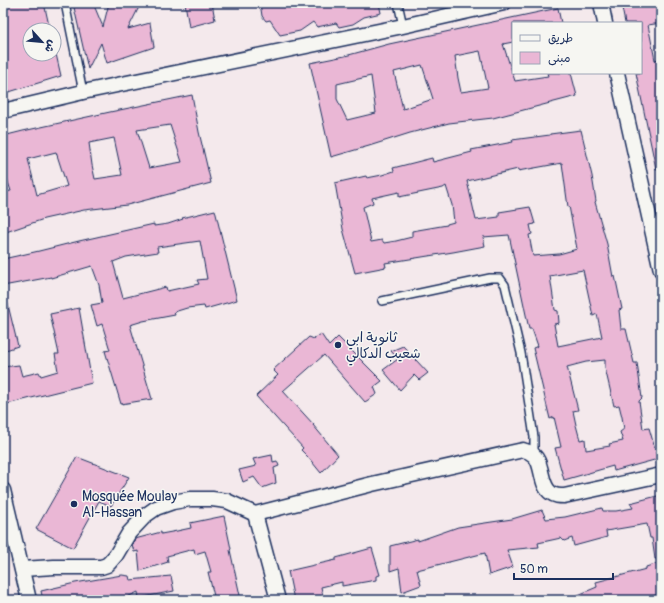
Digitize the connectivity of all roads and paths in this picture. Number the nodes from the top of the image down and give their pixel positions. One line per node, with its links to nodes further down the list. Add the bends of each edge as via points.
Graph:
1 (65, 3): 8 (lane)
2 (398, 3): 6 (lane)
3 (504, 3): 6 (street)
4 (601, 3): 5 (street)
5 (605, 22)
6 (403, 26): 8 (street)
7 (616, 74): 10 (street)
8 (83, 92): 9 (street)
9 (3, 111)
10 (661, 270)
11 (382, 301): 12 (lane, via 500,278 505,286 521,353 534,437)
12 (534, 455): 13 (street, via 546,488 556,495 564,496); 15 (street, via 523,450 372,484)
13 (661, 475)
14 (3, 490): 16 (street)
15 (255, 514): 16 (street, via 227,501 190,499 173,502 146,515 107,565); 18 (street)
16 (22, 569): 17 (street)
17 (29, 600)
18 (278, 600)

